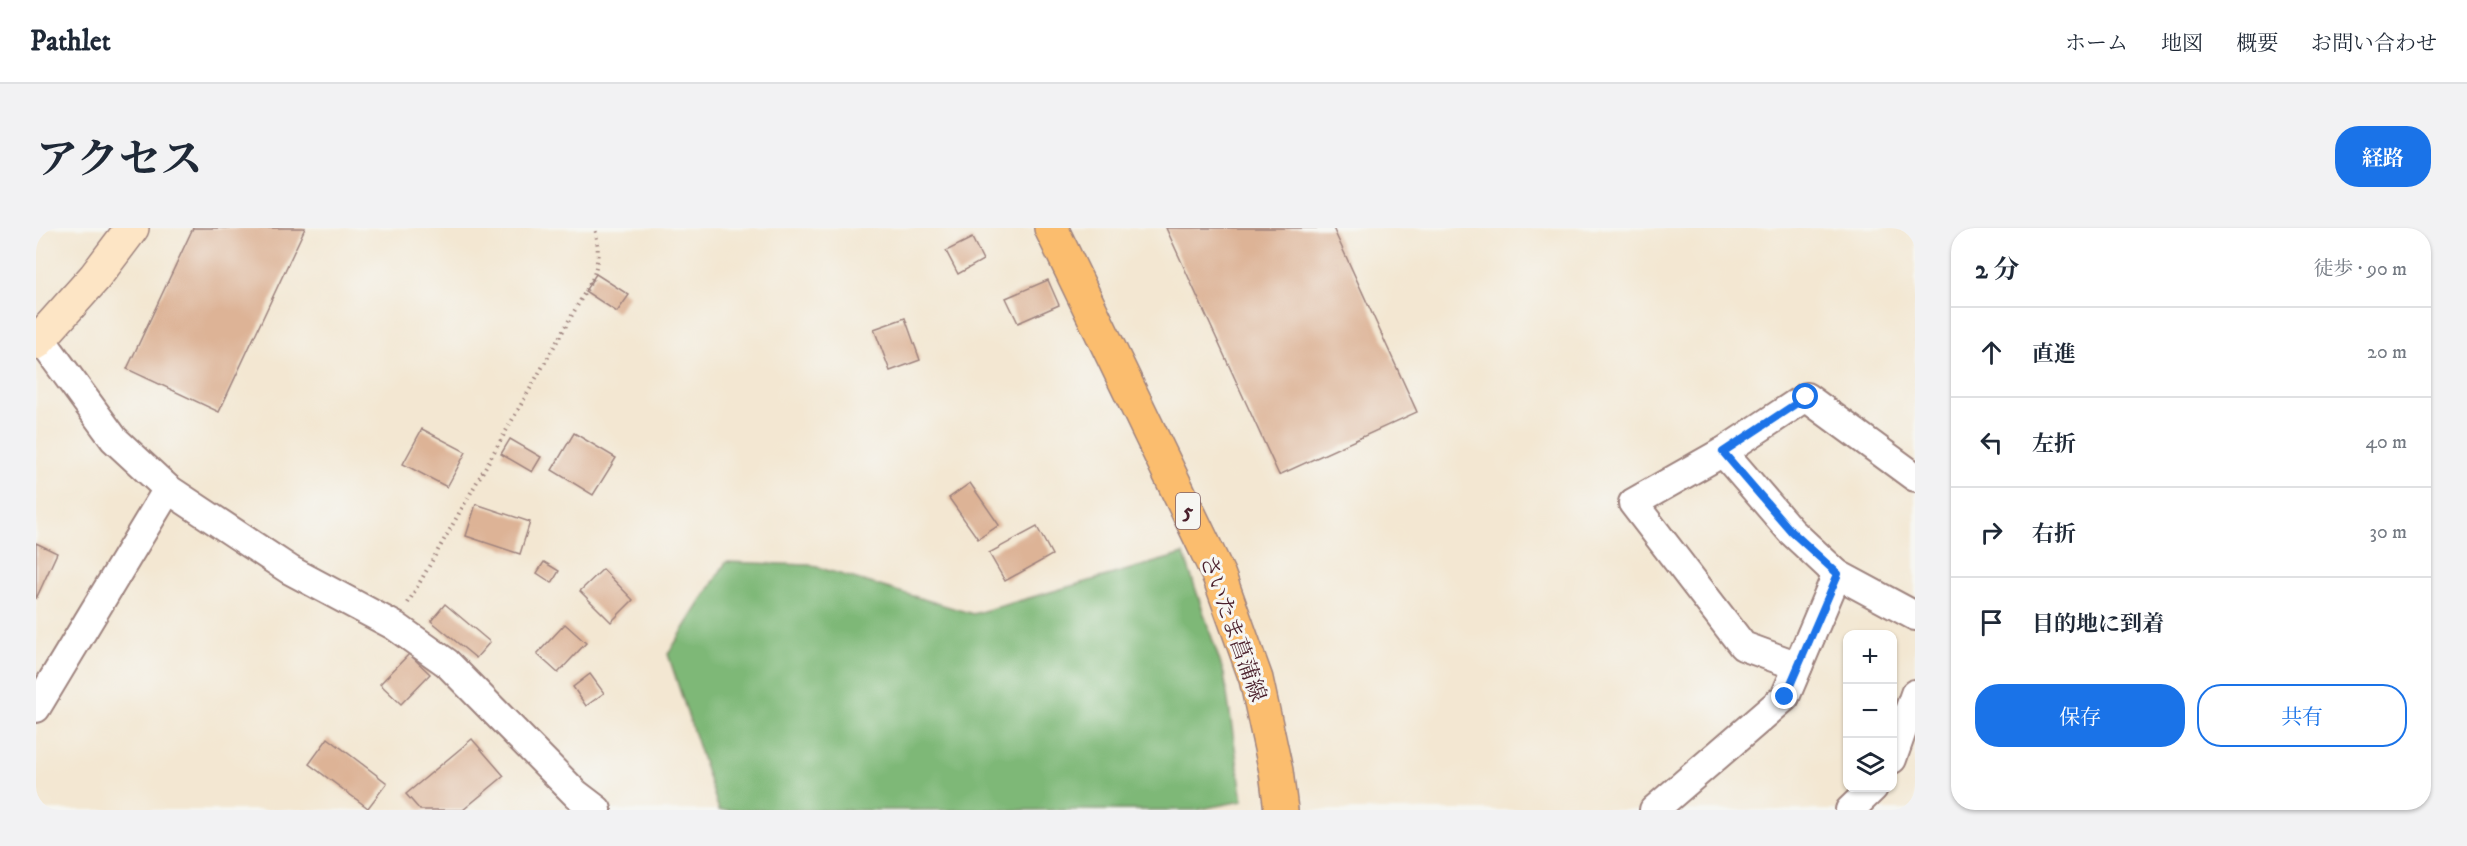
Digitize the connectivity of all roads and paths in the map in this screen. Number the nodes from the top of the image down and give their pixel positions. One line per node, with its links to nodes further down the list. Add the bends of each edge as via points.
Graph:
1 (132, 228): 4 (main road, via 95,278)
2 (595, 228): 10 (path, via 599,249 592,280)
3 (1051, 228): 17 (main road, さいたま菖蒲線 / 5, via 1219,576 1256,679)
4 (38, 340): 7 (street, via 114,439)
5 (1723, 452): 6 (street, via 1806,397); 8 (street, via 1791,531); 11 (street, via 1633,503 1743,646)
6 (1915, 477)
7 (168, 489): 10 (street, via 290,570); 13 (street)
8 (1838, 574): 9 (street); 11 (street)
9 (1915, 616)
10 (395, 626): 16 (street, via 447,663)
11 (1798, 666): 18 (street, via 1785,697)
12 (1915, 694): 14 (street)
13 (36, 708)
14 (1897, 747)
15 (1869, 792): 19 (street)
16 (580, 805)
17 (1281, 810)
18 (1654, 810)
19 (1850, 810)

